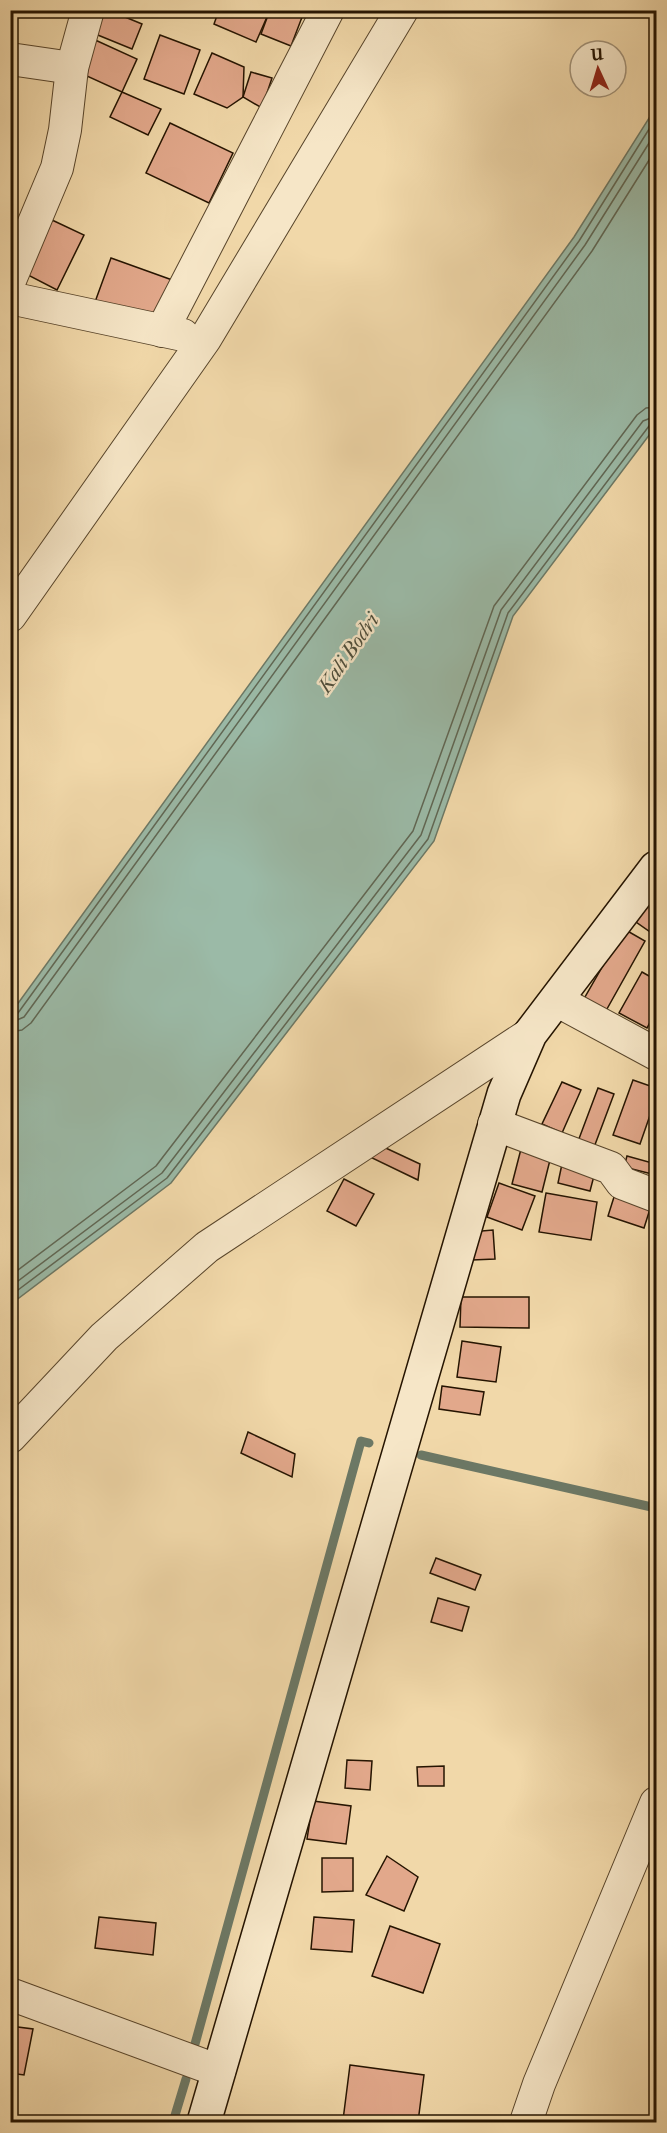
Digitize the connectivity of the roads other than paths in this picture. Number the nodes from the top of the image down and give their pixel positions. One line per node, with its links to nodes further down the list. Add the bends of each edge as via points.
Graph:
1 (88, 10): 5 (street)
2 (328, 10): 8 (street)
3 (402, 10): 9 (street)
4 (10, 59): 5 (street)
5 (72, 68): 6 (street, via 57,168)
6 (10, 280)
7 (10, 298): 8 (street)
8 (162, 331): 9 (street)
9 (205, 339): 10 (street)
10 (10, 616)
11 (657, 868): 12 (street)
12 (556, 1000): 13 (street); 14 (street)
13 (530, 1034): 15 (street); 17 (street, via 207,1247 104,1337)
14 (657, 1054)
15 (494, 1124): 16 (street, via 610,1168 622,1183); 20 (street)
16 (657, 1196)
17 (10, 1437)
18 (657, 1803): 22 (street)
19 (10, 1994): 20 (street)
20 (219, 2071): 21 (street)
21 (204, 2122)
22 (526, 2122)

